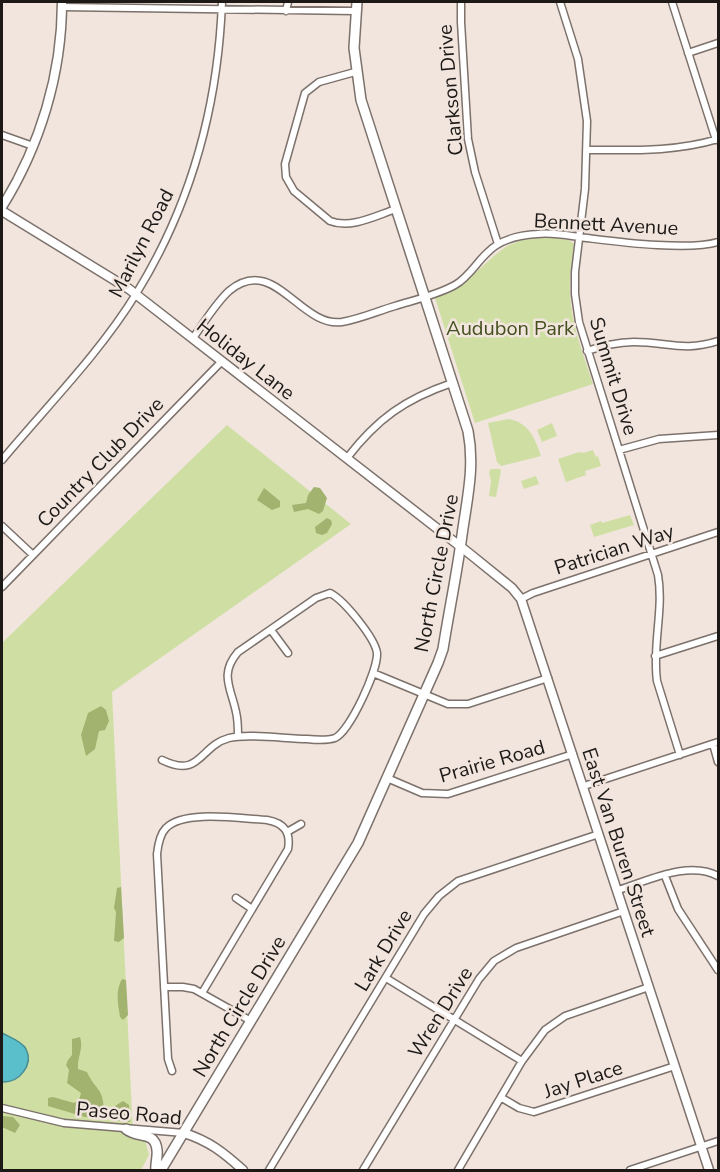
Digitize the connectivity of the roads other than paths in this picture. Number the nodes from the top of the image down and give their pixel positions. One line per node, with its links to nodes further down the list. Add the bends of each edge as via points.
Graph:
1 (222, 2): 8 (street, Marilyn Road)
2 (288, 2): 9 (street)
3 (461, 2): 21 (street, Clarkson Drive, via 470,147)
4 (560, 2): 16 (street, Summit Drive, via 582,78)
5 (672, 2): 11 (street)
6 (62, 4): 8 (street); 15 (street, via 56,70)
7 (356, 6): 9 (street); 12 (main road, North Circle Drive)
8 (222, 9): 9 (street); 22 (street, Marilyn Road, via 212,102 194,173)
9 (286, 11)
10 (718, 43): 11 (street)
11 (688, 52): 14 (street)
12 (355, 72): 18 (main road, North Circle Drive, via 365,116); 18 (street, via 319,82 305,93 286,158 286,177 294,191 336,224)
13 (2, 135): 15 (street)
14 (717, 140): 16 (street, via 667,150)
15 (33, 146): 17 (street)
16 (588, 150): 19 (street, Summit Drive)
17 (2, 209): 22 (street, Holiday Lane)
18 (396, 209): 23 (main road, North Circle Drive)
19 (579, 237): 20 (street, Bennett Avenue, via 692,246); 21 (street, Bennett Avenue, via 538,234); 26 (street, Summit Drive, via 575,294)
20 (718, 242)
21 (498, 244): 23 (street, Bennett Avenue, via 459,282)
22 (136, 294): 24 (street, Holiday Lane); 32 (street, Marilyn Road, via 89,358)
23 (424, 297): 24 (street, Bennett Avenue, via 336,322 317,317 268,283 246,282 227,293); 28 (main road, North Circle Drive)
24 (193, 338): 27 (street, Holiday Lane)
25 (718, 341): 26 (street, via 681,347 624,342)
26 (587, 351): 30 (street, Summit Drive)
27 (222, 361): 31 (street, Holiday Lane); 37 (street, Country Club Drive)
28 (452, 383): 31 (street, via 423,393 398,408 366,434); 35 (main road, North Circle Drive, via 468,431 472,465)
29 (718, 435): 30 (street, via 659,439)
30 (619, 450): 36 (street, Summit Drive)
31 (347, 458): 35 (street, Holiday Lane)
32 (2, 460)
33 (2, 526): 37 (street)
34 (718, 532): 36 (street, Patrician Way)
35 (461, 547): 39 (street, East Van Buren Street); 46 (main road, North Circle Drive, via 443,649)
36 (652, 553): 39 (street, Patrician Way); 43 (street, Summit Drive, via 660,591)
37 (33, 555): 38 (street, Country Club Drive)
38 (2, 587)
39 (521, 598): 45 (street, East Van Buren Street)
40 (270, 630): 42 (street); 44 (street, via 330,590 372,640 377,653); 47 (street, via 238,652 229,666 227,679)
41 (718, 636): 43 (street)
42 (288, 653)
43 (655, 656): 50 (street, Summit Drive, via 657,681)
44 (373, 673): 46 (street); 47 (street, via 349,724 335,737 322,740)
45 (548, 678): 46 (street, via 468,704 448,704); 49 (street, East Van Buren Street)
46 (425, 694): 53 (main road, North Circle Drive)
47 (238, 736): 51 (street, via 224,740 189,765 174,766)
48 (716, 743): 50 (street); 52 (street)
49 (573, 754): 53 (street, Prairie Road, via 448,794 422,793); 54 (street, East Van Buren Street)
50 (680, 755): 54 (street)
51 (162, 760)
52 (718, 762)
53 (387, 778): 70 (main road, North Circle Drive, via 358,843)
54 (584, 786): 57 (street, East Van Buren Street)
55 (301, 824): 56 (street)
56 (287, 832): 62 (street, via 288,849); 66 (street, via 279,823 267,820 192,817 166,828 157,854)
57 (599, 834): 60 (street, East Van Buren Street); 65 (street, Lark Drive, via 458,881 429,905)
58 (665, 876): 59 (street, via 691,870); 60 (street); 64 (street, via 678,909)
59 (718, 876)
60 (618, 890): 63 (street, East Van Buren Street)
61 (236, 898): 62 (street)
62 (252, 909): 68 (street)
63 (624, 911): 67 (street, East Van Buren Street); 69 (street, Wren Drive, via 506,953 479,979)
64 (718, 970)
65 (386, 978): 69 (street, Jay Place); 83 (street, Lark Drive)
66 (164, 987): 68 (street, via 183,987); 73 (street)
67 (649, 987): 71 (street, via 554,1022); 72 (street, East Van Buren Street)
68 (201, 993): 70 (street)
69 (454, 1020): 71 (street, Jay Place); 84 (street, Wren Drive)
70 (251, 1021): 77 (main road, North Circle Drive)
71 (522, 1061): 74 (street)
72 (675, 1066): 74 (street, Jay Place, via 534,1112); 79 (street, East Van Buren Street)
73 (172, 1071)
74 (502, 1098): 85 (street)
75 (2, 1108): 76 (street, Paseo Road, via 64,1123)
76 (126, 1129): 77 (street, Paseo Road); 80 (main road, via 147,1135 154,1142 158,1153)
77 (184, 1133): 81 (main road, North Circle Drive); 82 (street, Paseo Road, via 221,1150)
78 (718, 1141): 79 (street)
79 (701, 1147): 86 (street); 87 (street, East Van Buren Street)
80 (156, 1170)
81 (161, 1170)
82 (243, 1170)
83 (269, 1170)
84 (363, 1170)
85 (458, 1170)
86 (630, 1170)
87 (709, 1170)

